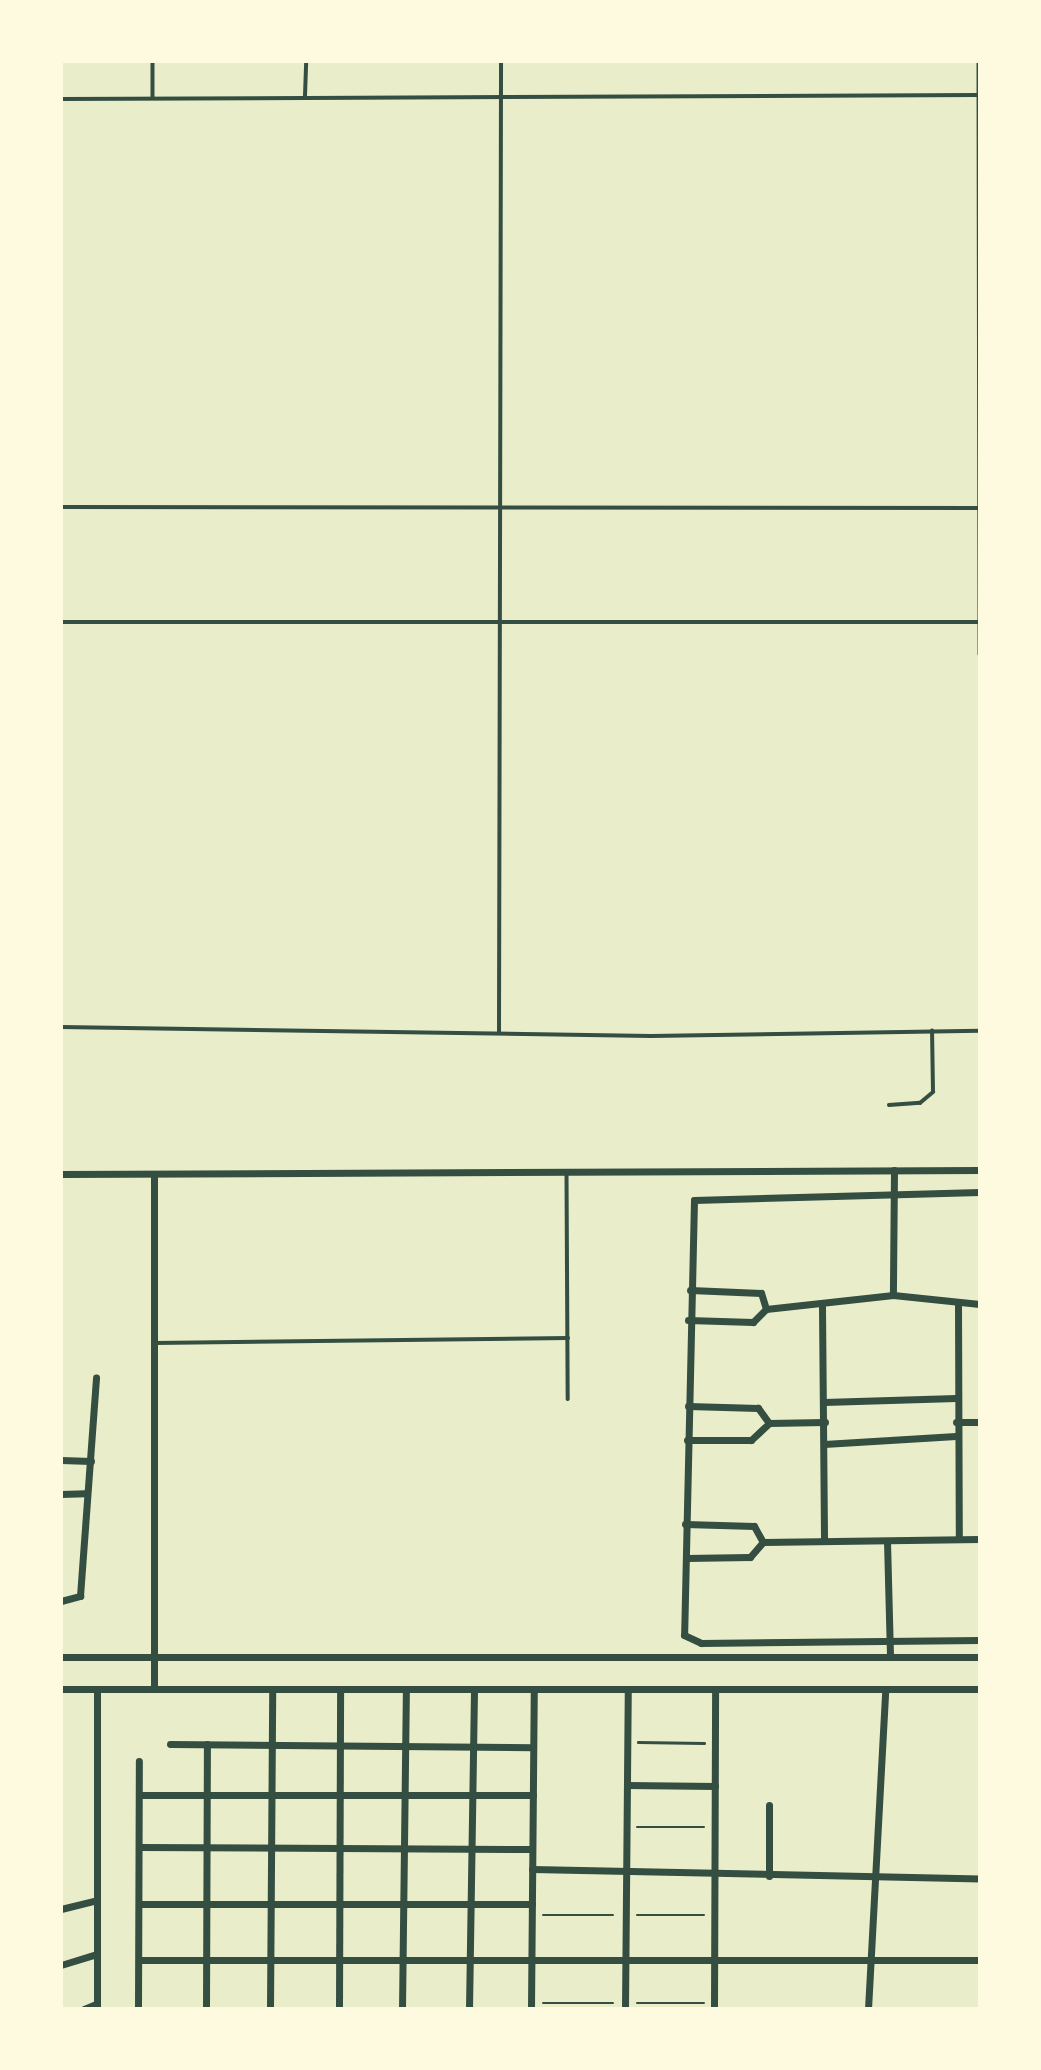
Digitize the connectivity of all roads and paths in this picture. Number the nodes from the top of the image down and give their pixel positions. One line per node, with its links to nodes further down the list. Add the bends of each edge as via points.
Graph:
1 (153, 61): 8 (lane)
2 (306, 61): 7 (lane)
3 (501, 61): 5 (lane)
4 (979, 61): 6 (lane)
5 (501, 93): 6 (lane); 7 (lane); 11 (lane)
6 (979, 94): 12 (lane)
7 (305, 96): 8 (lane)
8 (153, 98): 9 (lane)
9 (61, 99)
10 (61, 507): 11 (lane)
11 (500, 507): 12 (lane); 13 (lane)
12 (979, 508): 15 (lane)
13 (500, 618): 14 (lane); 15 (lane); 20 (lane)
14 (61, 622)
15 (979, 622): 16 (lane)
16 (980, 654)
17 (61, 1027): 20 (lane)
18 (932, 1031): 19 (lane); 20 (lane); 21 (lane, via 933,1092 920,1103)
19 (980, 1031)
20 (499, 1033)
21 (889, 1105)
22 (894, 1170): 23 (street); 26 (street); 28 (street)
23 (980, 1170)
24 (61, 1174): 25 (street)
25 (154, 1174): 26 (street); 37 (street)
26 (567, 1174): 36 (lane)
27 (980, 1192): 28 (street)
28 (894, 1195): 29 (street, via 698,1197 690,1210); 30 (street)
29 (690, 1290): 34 (street, via 761,1293); 35 (street)
30 (893, 1295): 31 (street); 33 (street)
31 (958, 1304): 32 (street); 39 (street)
32 (980, 1304)
33 (822, 1307): 34 (street); 41 (street)
34 (766, 1309): 35 (street, via 753,1322)
35 (688, 1320): 42 (street)
36 (568, 1338): 37 (lane); 40 (lane)
37 (154, 1343): 65 (street)
38 (96, 1378): 51 (street)
39 (956, 1398): 41 (street); 44 (street)
40 (568, 1399)
41 (824, 1402): 43 (street)
42 (688, 1406): 46 (street, via 758,1408); 48 (street)
43 (825, 1422): 46 (street); 49 (street)
44 (956, 1422): 45 (street); 47 (street)
45 (980, 1422)
46 (769, 1423): 48 (street, via 751,1440)
47 (956, 1436): 49 (street); 55 (street)
48 (687, 1440): 54 (street)
49 (824, 1444): 57 (street)
50 (61, 1460): 51 (street)
51 (91, 1461): 52 (street)
52 (85, 1493): 53 (street); 61 (street, via 80,1597)
53 (61, 1494)
54 (685, 1524): 59 (street, via 754,1526); 60 (street)
55 (959, 1539): 56 (street); 58 (street)
56 (980, 1539)
57 (824, 1541): 58 (street); 59 (street)
58 (887, 1541): 63 (street)
59 (763, 1542): 60 (street, via 750,1557)
60 (686, 1558): 63 (street, via 684,1634 690,1641)
61 (61, 1601)
62 (980, 1640): 63 (street)
63 (889, 1642): 66 (street)
64 (61, 1657): 65 (street)
65 (154, 1657): 66 (street); 70 (street)
66 (890, 1657): 67 (street)
67 (980, 1657)
68 (61, 1689): 69 (street)
69 (97, 1689): 70 (street); 115 (street)
70 (154, 1689): 71 (street)
71 (272, 1689): 73 (street); 84 (street)
72 (980, 1689): 79 (street)
73 (341, 1690): 74 (street); 85 (street)
74 (406, 1690): 75 (street); 86 (street)
75 (474, 1690): 76 (street); 87 (street)
76 (534, 1690): 77 (street); 88 (street)
77 (628, 1690): 78 (street); 80 (street)
78 (715, 1690): 79 (street); 81 (street)
79 (885, 1690): 114 (street)
80 (627, 1742): 81 (path); 90 (street)
81 (715, 1743): 91 (street)
82 (170, 1744): 83 (street)
83 (207, 1744): 84 (street); 94 (street)
84 (272, 1745): 85 (street); 93 (street)
85 (340, 1745): 86 (street); 95 (street)
86 (405, 1746): 87 (street); 96 (street)
87 (473, 1746): 88 (street); 97 (street)
88 (533, 1747): 98 (street)
89 (139, 1761): 92 (street)
90 (627, 1785): 91 (street); 100 (street)
91 (715, 1786): 101 (street)
92 (139, 1794): 94 (street); 102 (street)
93 (272, 1794): 94 (street); 95 (street); 104 (street)
94 (207, 1795): 103 (street)
95 (340, 1795): 96 (street); 105 (street)
96 (405, 1795): 97 (street); 106 (street)
97 (472, 1795): 98 (street); 107 (street)
98 (533, 1795): 108 (street)
99 (769, 1805): 112 (street)
100 (627, 1826): 101 (path); 110 (street)
101 (715, 1827): 111 (street)
102 (139, 1847): 103 (street); 116 (street)
103 (207, 1847): 104 (street); 117 (street)
104 (271, 1847): 105 (street); 118 (street)
105 (340, 1848): 106 (street); 119 (street)
106 (404, 1848): 107 (street); 120 (street)
107 (471, 1849): 108 (street); 121 (street)
108 (532, 1849): 109 (street)
109 (532, 1869): 110 (street); 122 (street)
110 (626, 1870): 111 (street); 126 (street)
111 (715, 1871): 112 (street); 125 (street)
112 (769, 1876): 114 (street)
113 (980, 1878): 114 (street)
114 (872, 1879): 134 (street)
115 (94, 1901): 123 (street); 124 (street)
116 (139, 1904): 117 (street); 127 (street)
117 (206, 1904): 118 (street); 128 (street)
118 (271, 1904): 119 (street); 129 (street)
119 (339, 1904): 120 (street); 130 (street)
120 (404, 1904): 121 (street); 131 (street)
121 (471, 1904): 122 (street); 132 (street)
122 (532, 1904): 133 (street)
123 (61, 1909)
124 (96, 1954): 136 (street); 137 (street)
125 (714, 1956): 126 (street); 134 (street); 147 (street)
126 (626, 1958): 133 (street); 146 (street)
127 (139, 1960): 128 (street); 139 (street)
128 (206, 1960): 129 (street); 140 (street)
129 (271, 1960): 130 (street); 141 (street)
130 (339, 1960): 131 (street); 142 (street)
131 (403, 1960): 132 (street); 143 (street)
132 (470, 1960): 133 (street); 144 (street)
133 (531, 1960): 145 (street)
134 (867, 1960): 135 (street); 148 (street)
135 (980, 1960)
136 (61, 1965)
137 (97, 2006): 138 (street)
138 (84, 2009)
139 (138, 2009)
140 (206, 2009)
141 (270, 2009)
142 (339, 2009)
143 (402, 2009)
144 (469, 2009)
145 (531, 2009)
146 (625, 2009)
147 (714, 2009)
148 (868, 2009)

